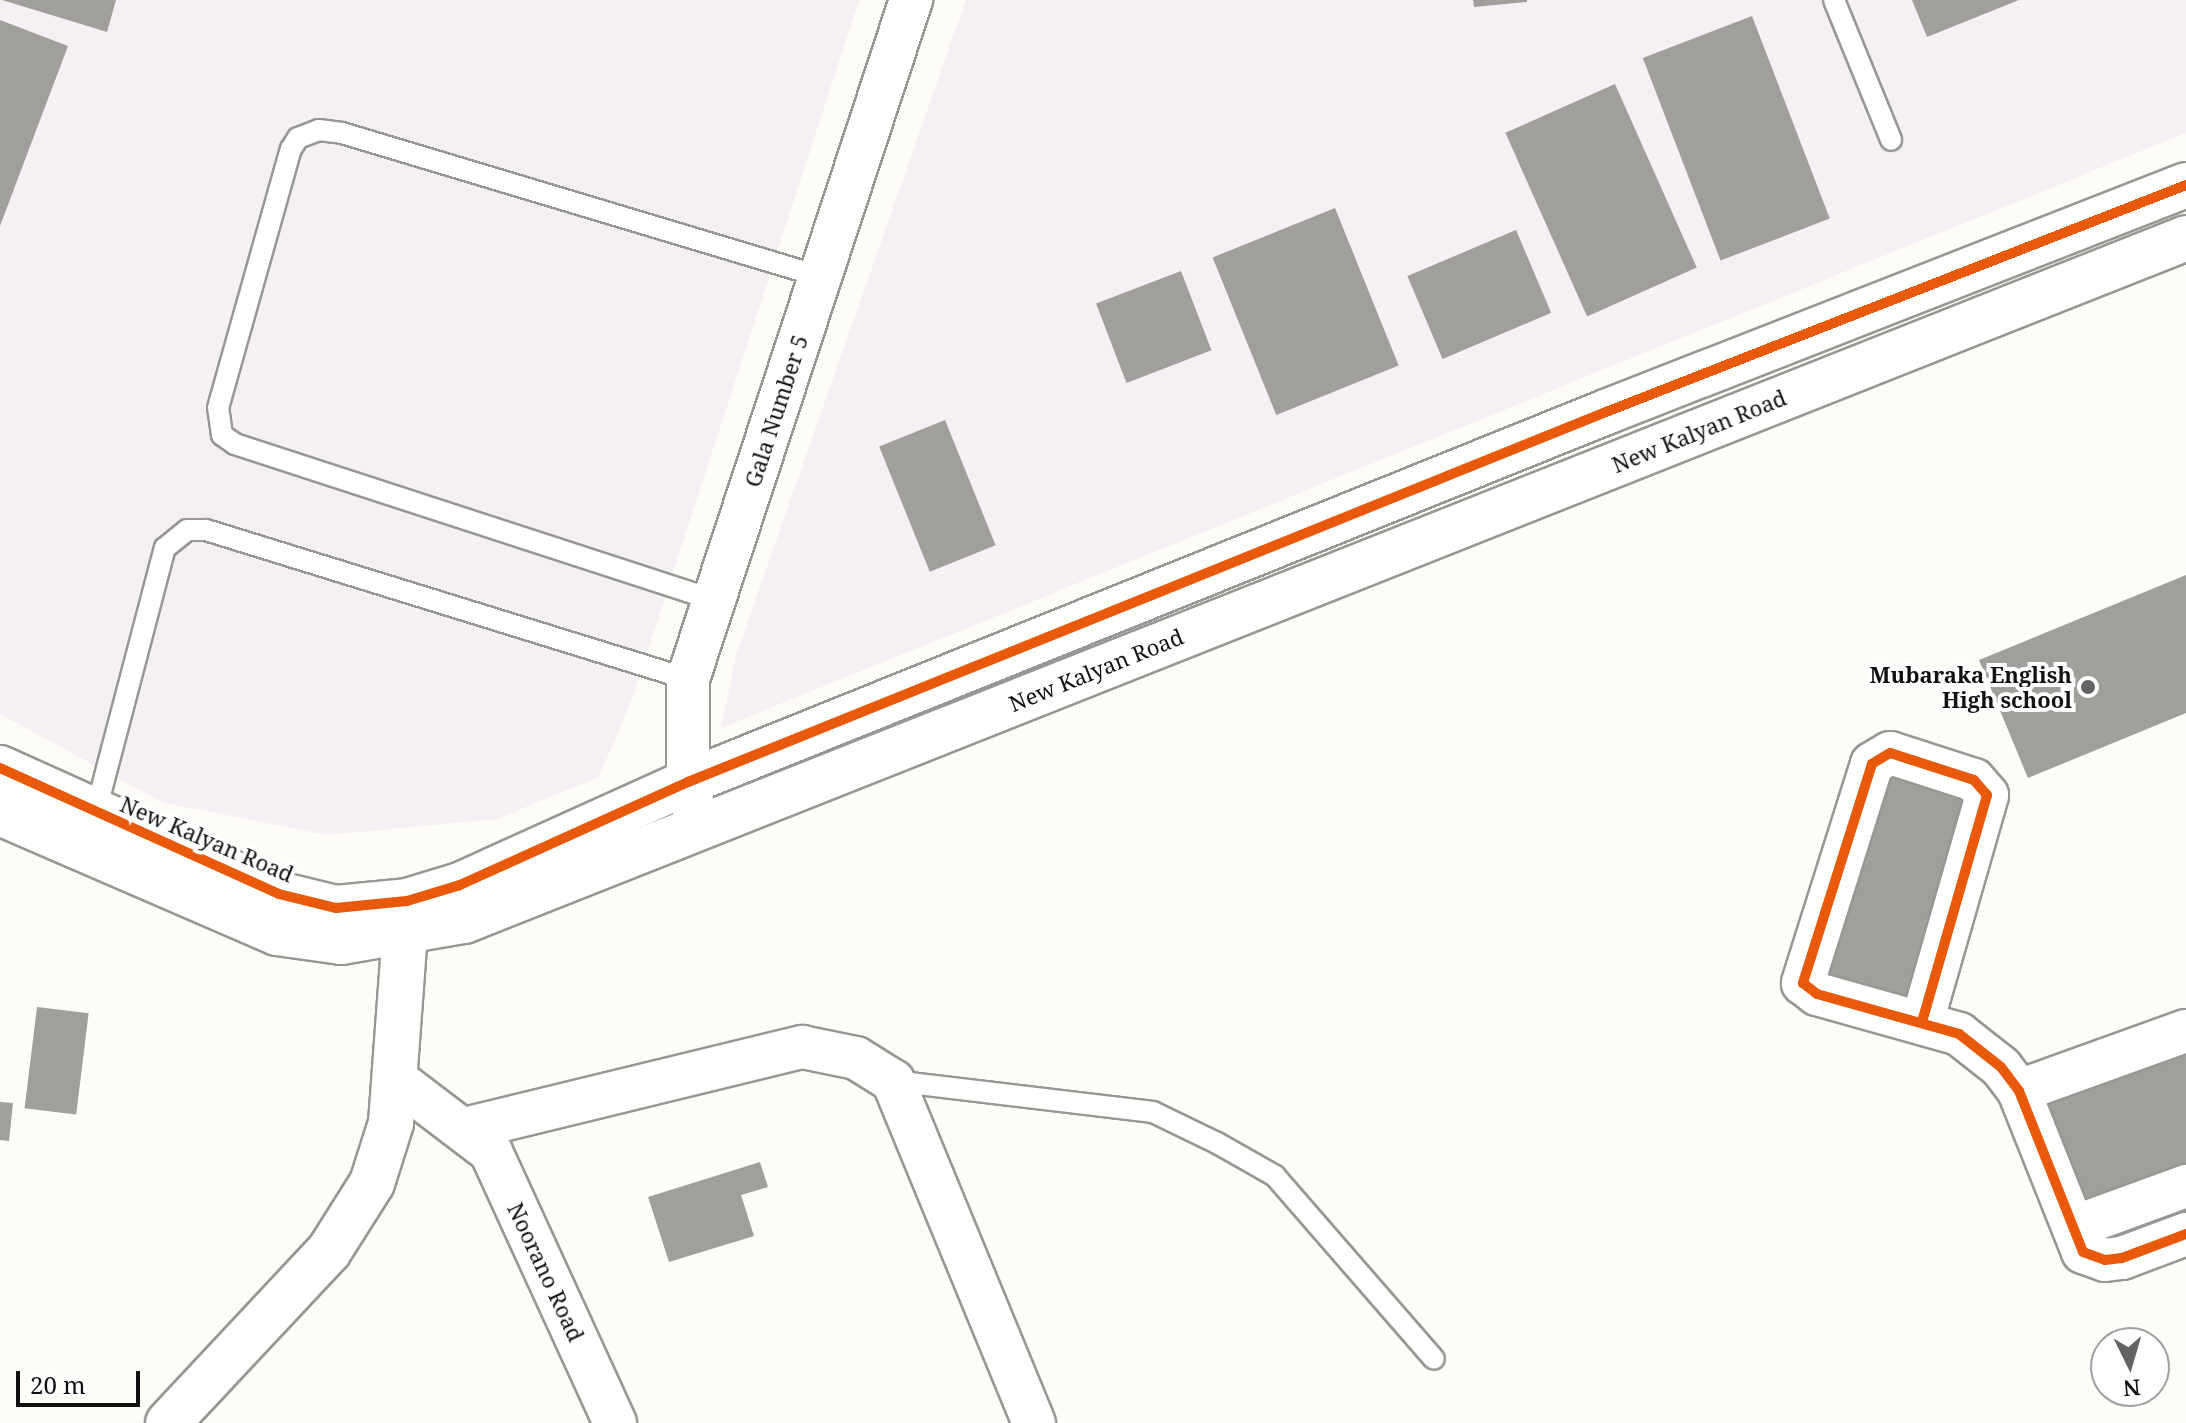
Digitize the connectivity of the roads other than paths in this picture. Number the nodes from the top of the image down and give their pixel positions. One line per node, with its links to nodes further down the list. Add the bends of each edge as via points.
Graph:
1 (911, 0): 6 (street, Gala Number 5)
2 (1834, 0): 3 (lane)
3 (1891, 140)
4 (2186, 185): 10 (street)
5 (2186, 238): 13 (street, New Kalyan Road)
6 (820, 276): 7 (street, Gala Number 5); 7 (lane, via 342,133 319,130 298,138 291,149 218,408 222,435)
7 (714, 600): 8 (street, Gala Number 5)
8 (688, 679): 10 (street, Gala Number 5); 12 (lane, via 206,530 187,530 165,548)
9 (0, 768): 12 (street, New Kalyan Road)
10 (688, 782): 13 (street, Gala Number 5); 14 (street, via 460,885)
11 (0, 814): 14 (street, New Kalyan Road, via 277,933 341,942)
12 (95, 814): 14 (street, New Kalyan Road, via 279,894)
13 (698, 829): 14 (street, New Kalyan Road, via 464,921)
14 (406, 918): 17 (street)
15 (1922, 1022): 15 (street, via 1987,795 1974,780 1890,753 1872,764 1803,983 1817,994); 19 (street, via 1959,1034 2001,1067)
16 (2186, 1031): 19 (street)
17 (394, 1078): 20 (street, Noorano Road); 25 (street, via 391,1123 372,1183 329,1251)
18 (893, 1081): 20 (street, via 856,1058 802,1047); 24 (lane, via 1153,1112 1217,1143 1275,1176); 27 (street)
19 (2019, 1091): 22 (street)
20 (465, 1129): 26 (street, Noorano Road, via 491,1152)
21 (2186, 1186): 22 (street)
22 (2074, 1227): 23 (street, via 2083,1252 2105,1260)
23 (2186, 1234)
24 (1434, 1359)
25 (168, 1423)
26 (615, 1423)
27 (1034, 1423)

